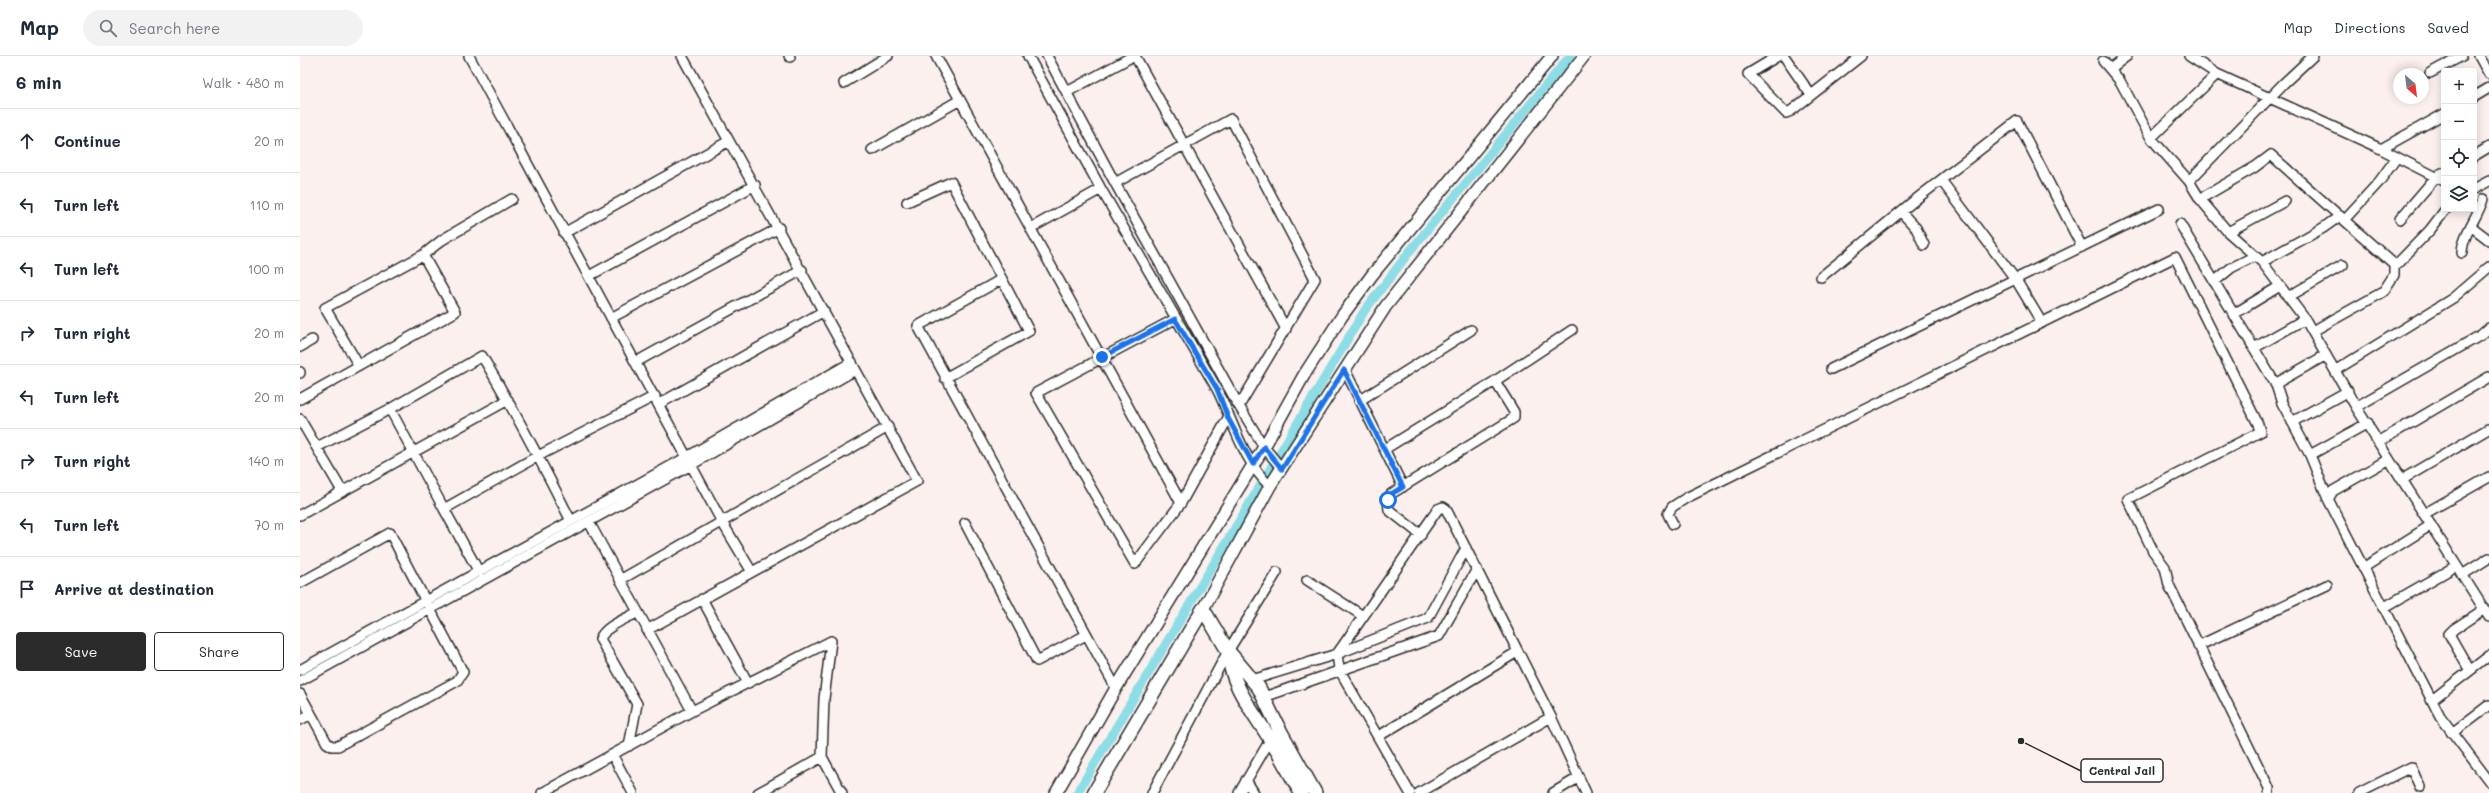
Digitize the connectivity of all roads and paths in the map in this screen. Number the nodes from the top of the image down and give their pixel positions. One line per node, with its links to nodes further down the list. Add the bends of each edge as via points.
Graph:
1 (469, 56): 62 (street)
2 (682, 56): 32 (street)
3 (888, 56): 23 (street)
4 (936, 56): 29 (street)
5 (1028, 56): 46 (street)
6 (1048, 56): 25 (street)
7 (1134, 56): 25 (street); 33 (street)
8 (1552, 56): 122 (street, via 1346,310 1304,375)
9 (1584, 56): 100 (street, via 1386,306)
10 (1778, 56): 26 (street, via 1749,72 1748,77 1786,113)
11 (1784, 56): 26 (street)
12 (1861, 56): 26 (street)
13 (2127, 56): 19 (street)
14 (2189, 56): 20 (street)
15 (2313, 56): 28 (street)
16 (2462, 56): 21 (street)
17 (2479, 56): 22 (street)
18 (2103, 61): 19 (street)
19 (2110, 68): 31 (street, via 2120,81)
20 (2218, 74): 28 (street); 31 (street)
21 (2430, 74)
22 (2489, 74)
23 (844, 84)
24 (2489, 88): 27 (street)
25 (1067, 92): 43 (street)
26 (1811, 95)
27 (2477, 95)
28 (2271, 98): 35 (street); 42 (street)
29 (960, 100): 36 (street); 60 (street)
30 (2441, 116): 35 (street)
31 (2151, 138): 42 (street)
32 (729, 141): 44 (street); 62 (street)
33 (1184, 145): 43 (street); 87 (street); 87 (street, via 1231,119 1315,279)
34 (2489, 147): 37 (street)
35 (2381, 149): 38 (street)
36 (872, 150)
37 (2477, 154)
38 (2397, 157): 39 (street); 55 (street, via 2379,182)
39 (2441, 177): 56 (street)
40 (1941, 180): 53 (street); 65 (street, via 2017,121); 76 (street)
41 (2489, 180): 45 (street)
42 (2189, 181): 47 (street)
43 (1115, 183): 111 (street)
44 (755, 185): 59 (street); 73 (street)
45 (2477, 187)
46 (1101, 188): 60 (street); 83 (street)
47 (2200, 199): 55 (street, via 2255,168 2271,155); 61 (street)
48 (512, 200): 67 (street, via 442,240)
49 (2486, 200): 58 (street)
50 (2285, 201): 61 (street)
51 (907, 202): 75 (street, via 951,182)
52 (2159, 209): 65 (street)
53 (1901, 212): 64 (street, via 1916,228); 74 (street)
54 (2444, 212): 70 (street)
55 (2342, 218): 68 (street); 70 (street)
56 (2400, 220)
57 (2180, 224): 77 (street)
58 (2472, 227): 63 (street); 66 (street, via 2462,243)
59 (779, 228): 72 (street); 82 (street)
60 (1030, 228): 95 (street)
61 (2228, 232): 68 (street)
62 (564, 233): 73 (street)
63 (2489, 240)
64 (1924, 245)
65 (2082, 247): 76 (street)
66 (2462, 253)
67 (423, 255): 97 (street, via 456,312); 97 (street, via 325,308)
68 (2258, 259): 77 (street, via 2231,268); 78 (street)
69 (2343, 265): 79 (street)
70 (2396, 265): 90 (street, via 2392,280 2383,292)
71 (2489, 266): 101 (street, via 2453,298)
72 (802, 270): 80 (street); 96 (street)
73 (589, 276): 82 (street)
74 (1821, 277)
75 (1002, 279): 103 (street, via 918,326); 103 (street, via 1029,331)
76 (2016, 280): 85 (street); 99 (street)
77 (2214, 282): 81 (street)
78 (2280, 286): 79 (street); 81 (street)
79 (2288, 297): 84 (street)
80 (824, 311): 98 (street); 109 (street)
81 (2234, 314): 93 (street)
82 (611, 318): 96 (street)
83 (1175, 319): 95 (street); 114 (street, via 1217,389)
84 (2305, 319): 90 (street); 93 (street)
85 (2042, 323): 145 (street, via 1686,498 1672,507 1668,514); 171 (street, via 2175,257 2258,424 2260,432 2128,499 2153,551 2164,566 2169,586)
86 (2489, 328): 112 (street)
87 (1286, 329): 111 (street)
88 (1471, 330): 110 (street)
89 (1572, 330): 104 (street)
90 (2313, 331): 94 (street)
91 (312, 340): 92 (street)
92 (300, 347)
93 (2254, 348): 105 (street)
94 (2326, 355): 101 (street); 105 (street)
95 (1102, 357): 137 (street); 137 (street, via 1036,393 1136,564)
96 (636, 362): 109 (street)
97 (359, 366): 107 (street)
98 (854, 366): 118 (street); 128 (street)
99 (1832, 369)
100 (1344, 370): 110 (street); 130 (street)
101 (2336, 370): 106 (street)
102 (2489, 377): 120 (street)
103 (945, 378): 170 (street)
104 (1495, 381): 123 (street); 134 (street, via 1514,412 1514,418)
105 (2275, 384): 116 (street)
106 (2348, 391): 112 (street); 116 (street)
107 (300, 399)
108 (508, 400): 113 (street, via 482,356); 124 (street); 126 (street)
109 (657, 400): 126 (street); 128 (street)
110 (1359, 401): 123 (street)
111 (1239, 406): 122 (street)
112 (2356, 407): 117 (street)
113 (390, 409): 121 (street); 124 (street)
114 (1228, 418): 129 (street); 137 (street)
115 (300, 419): 121 (street)
116 (2292, 422): 125 (street)
117 (2368, 423): 120 (street); 125 (street)
118 (888, 426): 143 (street); 154 (street, via 917,481)
119 (2488, 429): 132 (street)
120 (2380, 441): 127 (street)
121 (317, 447): 135 (street)
122 (1266, 449): 129 (street); 130 (street)
123 (1385, 449): 134 (street)
124 (413, 453): 135 (street); 138 (street)
125 (2310, 455): 136 (street)
126 (538, 456): 138 (street); 141 (street)
127 (2389, 459): 132 (street); 136 (street, via 2333,491)
128 (689, 461): 141 (street); 142 (street); 143 (street)
129 (1255, 467): 133 (street); 182 (street)
130 (1280, 467): 133 (street)
131 (2489, 478): 139 (street)
132 (2403, 479): 139 (street)
133 (1268, 484): 163 (street)
134 (1403, 487): 147 (street, via 1391,494 1388,500 1390,510)
135 (342, 491): 140 (street)
136 (2328, 499): 151 (street)
137 (1181, 503)
138 (444, 509): 153 (street)
139 (2424, 514): 146 (street)
140 (300, 515)
141 (571, 521): 153 (street)
142 (589, 522): 157 (street); 165 (street)
143 (722, 522): 154 (street); 157 (street)
144 (965, 523): 170 (street, via 1037,661)
145 (1673, 524)
146 (2430, 525): 150 (street); 151 (street)
147 (1421, 535): 148 (street, via 1438,509 1443,507); 168 (street)
148 (1466, 548): 152 (street); 174 (street, via 1428,618)
149 (2489, 558): 156 (street)
150 (2456, 566): 156 (street); 164 (street)
151 (2363, 568): 164 (street)
152 (1477, 569): 173 (street); 176 (street, via 1439,636)
153 (479, 572): 162 (street)
154 (752, 572): 161 (street)
155 (1277, 572): 172 (street)
156 (2462, 575): 167 (street)
157 (620, 580): 166 (street)
158 (1307, 580): 168 (street)
159 (300, 583): 162 (street, via 390,532)
160 (2327, 585): 171 (street)
161 (702, 599): 169 (street); 181 (street)
162 (426, 601): 165 (street); 178 (street)
163 (1203, 608): 172 (main road); 208 (main road)
164 (2383, 608): 185 (street)
165 (430, 610): 180 (street); 188 (street, via 463,672 457,681 338,746 327,743)
166 (638, 612): 169 (street); 195 (street, via 609,628 602,633 600,639 637,704)
167 (2486, 614): 177 (street, via 2454,628 2449,634)
168 (1363, 616): 174 (street)
169 (647, 630): 187 (street)
170 (1086, 635): 182 (street)
171 (2198, 646): 218 (street, via 2270,788)
172 (1228, 650): 179 (main road); 194 (main road, via 1232,672 1243,698); 209 (street)
173 (1517, 652): 189 (street); 193 (street)
174 (1337, 654): 176 (street); 179 (street)
175 (2489, 656): 177 (street)
176 (1339, 669): 184 (street); 193 (street)
177 (2469, 669): 185 (street)
178 (300, 670)
179 (1252, 680): 184 (main road)
180 (300, 681)
181 (748, 683): 187 (street); 197 (street, via 831,641 824,699)
182 (1116, 688): 207 (street)
183 (300, 694): 188 (street)
184 (1264, 697): 191 (main road)
185 (2432, 700): 192 (street)
186 (2489, 705): 192 (street)
187 (692, 711): 195 (street)
188 (311, 714): 190 (street)
189 (1551, 717): 199 (street); 215 (street)
190 (300, 720)
191 (1278, 727): 194 (street); 213 (main road)
192 (2452, 733): 198 (street)
193 (1379, 736): 214 (street)
194 (1270, 739): 200 (street); 212 (main road)
195 (629, 746): 196 (street)
196 (613, 756): 203 (street); 204 (street)
197 (822, 757): 205 (street); 206 (street)
198 (2486, 766): 201 (street)
199 (1578, 778): 216 (street); 217 (street)
200 (1246, 780): 210 (street); 211 (street)
201 (2489, 781)
202 (2420, 786): 219 (street, via 2411,767)
203 (542, 793)
204 (633, 793)
205 (758, 793)
206 (842, 793)
207 (1056, 793)
208 (1094, 793)
209 (1152, 793)
210 (1239, 793)
211 (1254, 793)
212 (1301, 793)
213 (1315, 793)
214 (1410, 793)
215 (1419, 793)
216 (1553, 793)
217 (1586, 793)
218 (2270, 793)
219 (2359, 793)

